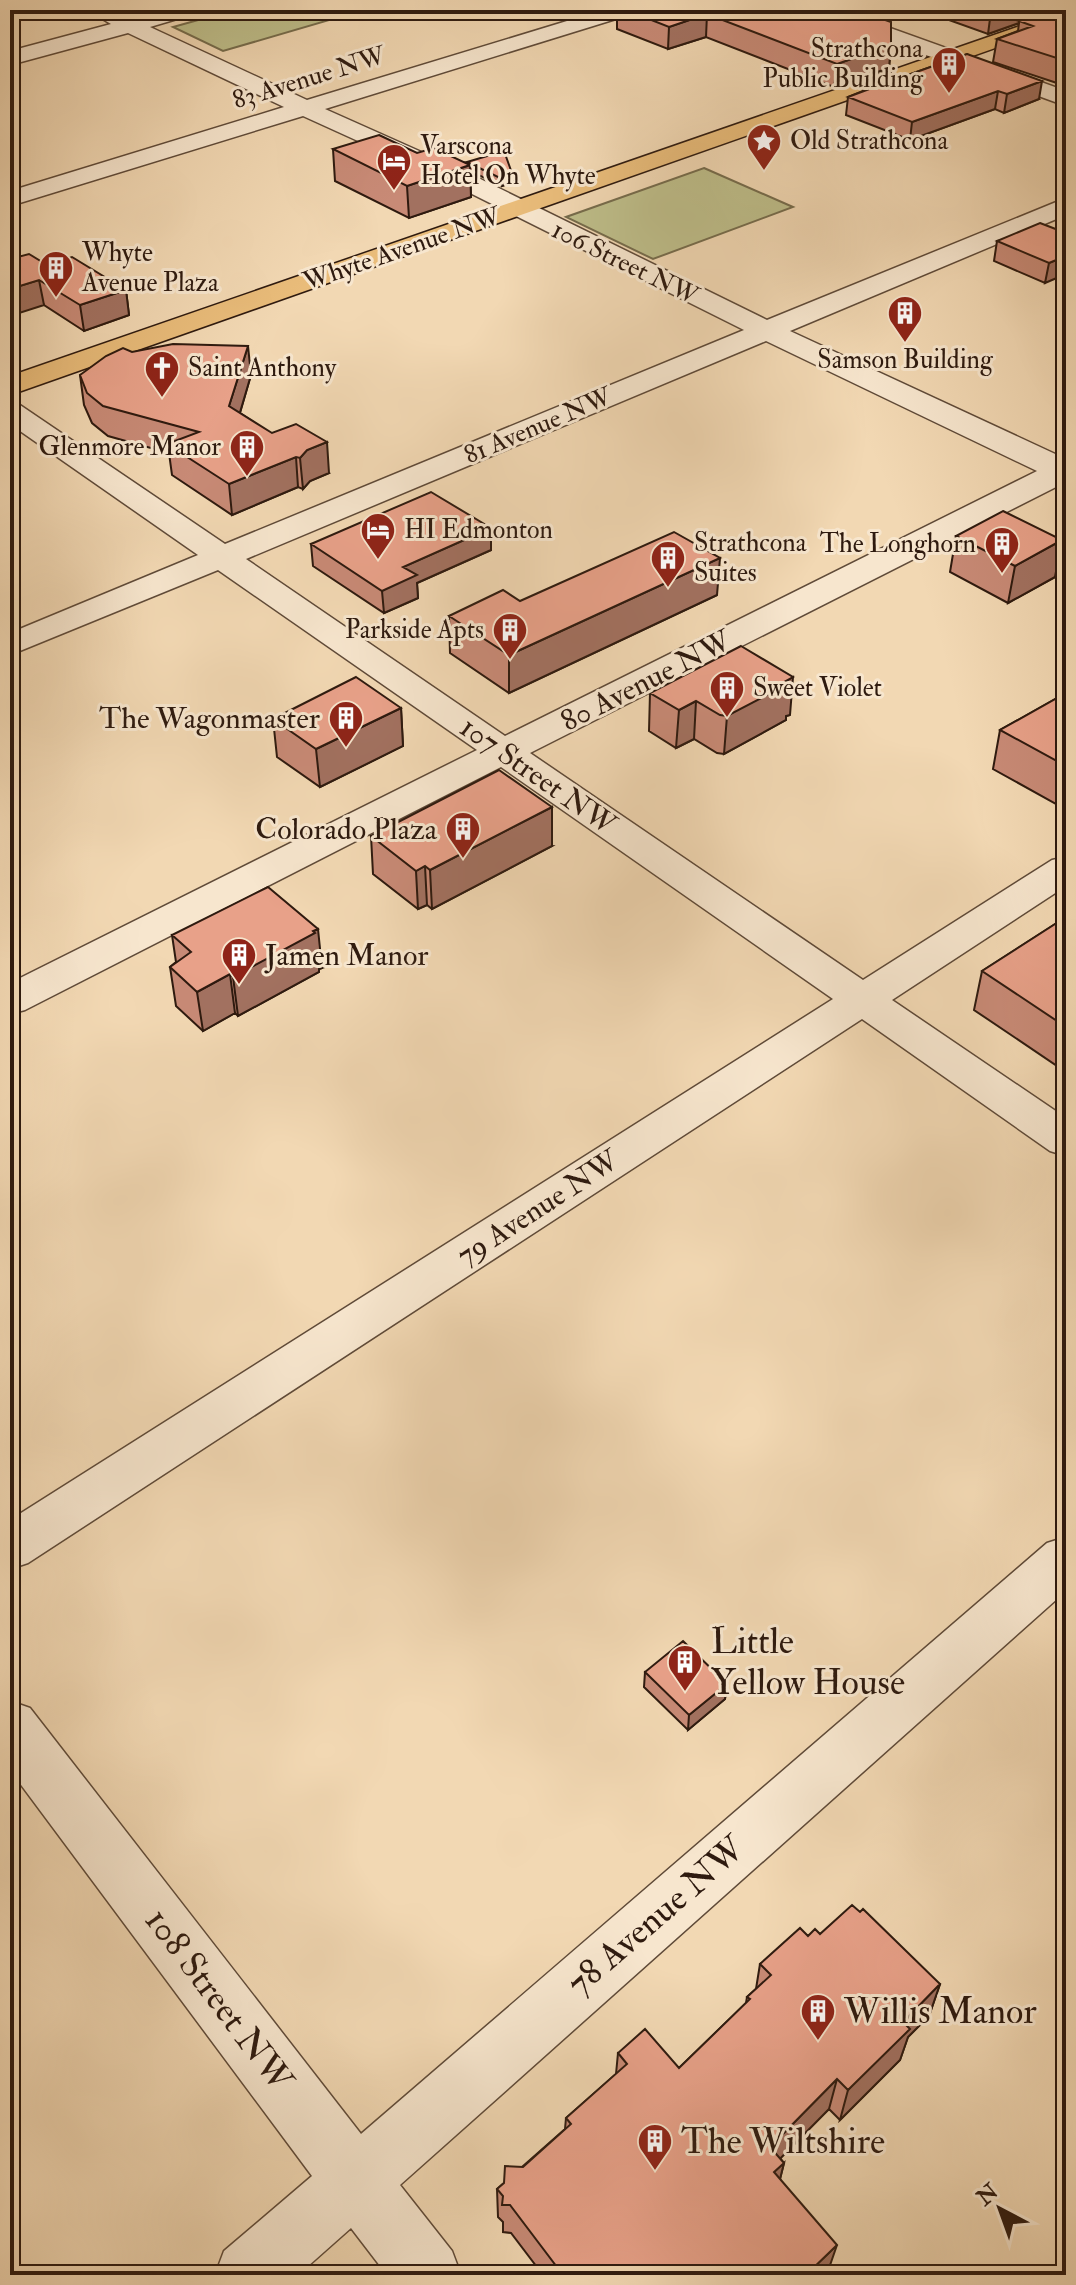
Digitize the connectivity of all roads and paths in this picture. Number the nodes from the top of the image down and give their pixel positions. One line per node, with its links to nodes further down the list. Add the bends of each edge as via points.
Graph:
1 (98, 10): 6 (street, 106 Street NW)
2 (187, 10): 6 (street)
3 (625, 10): 10 (street, 83 Avenue NW)
4 (820, 10): 7 (street)
5 (1066, 16): 7 (main road, Whyte Avenue NW)
6 (131, 25): 8 (street); 10 (street, 106 Street NW)
7 (950, 57): 9 (street); 13 (main road, Whyte Avenue NW)
8 (10, 58)
9 (1066, 99)
10 (304, 108): 11 (street, 83 Avenue NW); 13 (street, 106 Street NW)
11 (10, 199)
12 (1066, 206): 14 (street, 81 Avenue NW)
13 (517, 209): 14 (street, 106 Street NW); 15 (main road, Whyte Avenue NW)
14 (766, 331): 17 (street, 106 Street NW); 18 (street, 81 Avenue NW)
15 (10, 386)
16 (10, 411): 18 (street, 107 Street NW)
17 (1064, 471): 20 (street, 80 Avenue NW)
18 (222, 557): 19 (street, 81 Avenue NW); 20 (street, 107 Street NW)
19 (10, 645)
20 (504, 752): 22 (street, 80 Avenue NW); 23 (street, 107 Street NW)
21 (1066, 869): 23 (street, 79 Avenue NW)
22 (10, 1000)
23 (862, 1000): 24 (street, 107 Street NW); 25 (street, 79 Avenue NW)
24 (1066, 1140)
25 (10, 1547)
26 (1066, 1559): 28 (street, 78 Avenue NW)
27 (10, 1726): 28 (street, 108 Street NW)
28 (355, 2179): 29 (street, 78 Avenue NW); 30 (street, 108 Street NW)
29 (248, 2275)
30 (428, 2275)

